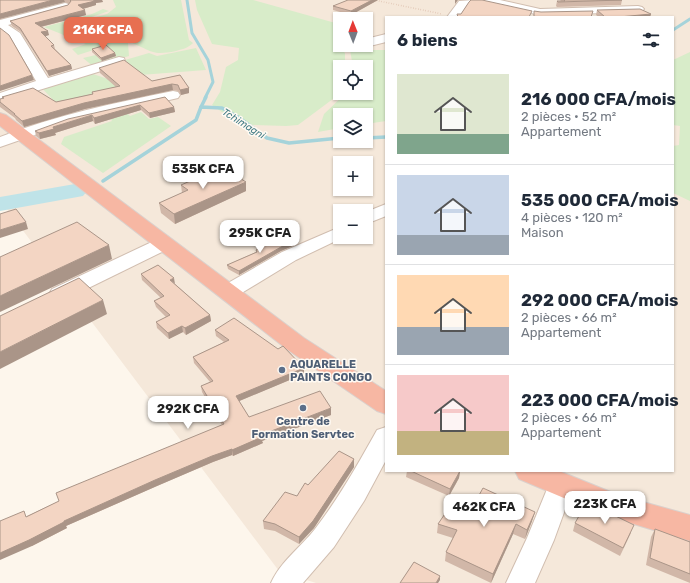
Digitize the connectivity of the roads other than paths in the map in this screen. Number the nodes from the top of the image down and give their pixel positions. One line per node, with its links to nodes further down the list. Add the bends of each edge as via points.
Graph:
1 (468, 0): 6 (street)
2 (484, 0): 5 (street)
3 (65, 6): 7 (street)
4 (638, 8): 5 (street)
5 (540, 15)
6 (455, 16)
7 (0, 24): 11 (street, via 16,36)
8 (385, 38): 9 (street)
9 (373, 41)
10 (119, 61): 11 (street)
11 (44, 83): 13 (street)
12 (173, 95): 15 (street, via 99,110)
13 (0, 98)
14 (0, 118): 15 (highway)
15 (19, 134): 16 (street); 20 (highway)
16 (0, 142)
17 (385, 210): 18 (street)
18 (373, 216)
19 (333, 235): 21 (street, via 289,256)
20 (163, 244): 21 (highway); 22 (street)
21 (228, 292): 23 (highway, via 302,348)
22 (43, 302)
23 (385, 403)
24 (385, 439): 28 (street, via 355,493 324,538)
25 (531, 472): 26 (highway)
26 (561, 485): 27 (highway, via 614,506); 29 (street)
27 (690, 528)
28 (285, 583)
29 (520, 583)

